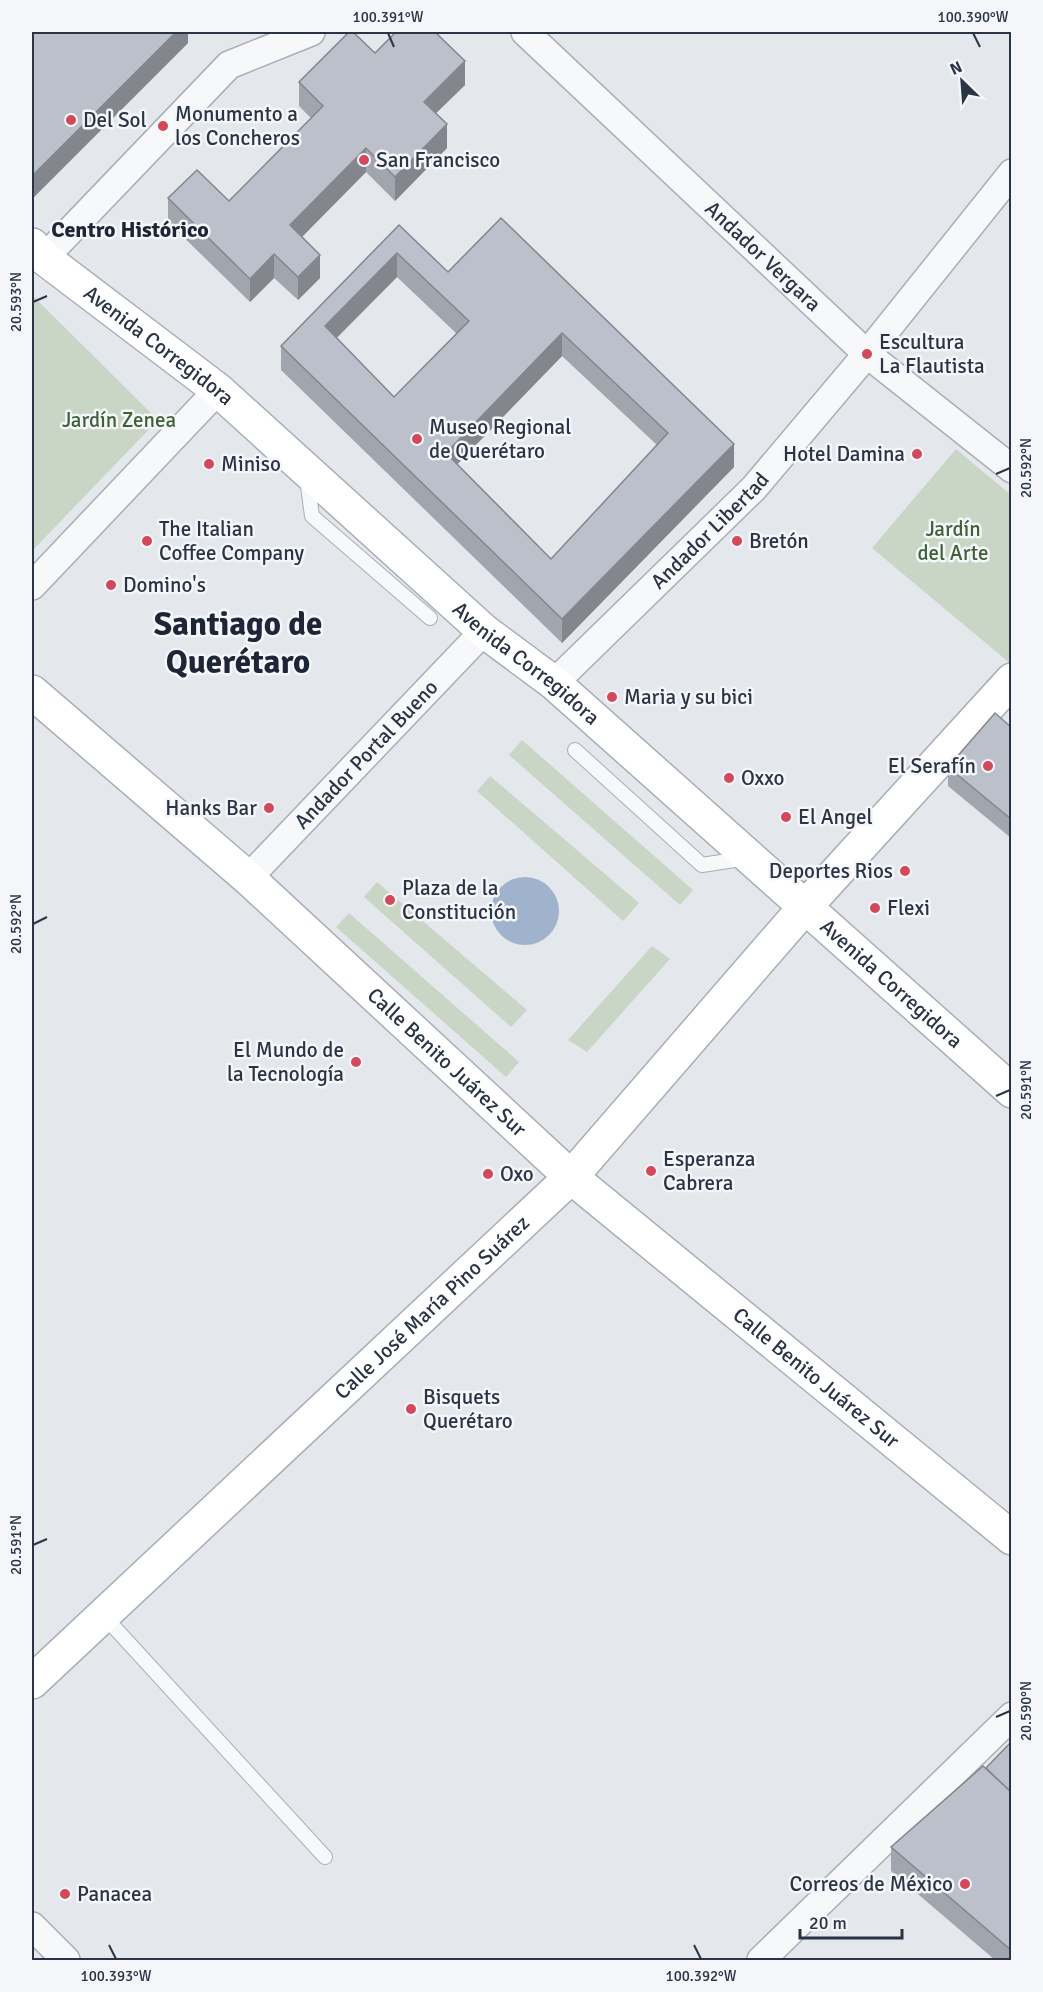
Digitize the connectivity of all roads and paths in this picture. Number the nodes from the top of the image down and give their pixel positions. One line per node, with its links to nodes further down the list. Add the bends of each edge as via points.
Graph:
1 (311, 32): 4 (street, via 229,65)
2 (525, 32): 5 (street, Andador Vergara)
3 (1011, 173): 5 (street, Andador Libertad)
4 (38, 252): 6 (main road, Avenida Corregidora)
5 (867, 354): 8 (street, Andador Vergara); 13 (street, Andador Libertad, via 754,488)
6 (218, 390): 7 (main road, Avenida Corregidora); 9 (street)
7 (305, 467): 10 (lane, via 312,516); 11 (main road, Avenida Corregidora)
8 (1011, 469)
9 (32, 586)
10 (430, 618)
11 (484, 631): 13 (main road, Avenida Corregidora); 17 (street, Andador Portal Bueno)
12 (1011, 680): 18 (main road, Calle José María Pino Suárez)
13 (554, 683): 16 (main road, Avenida Corregidora)
14 (32, 692): 17 (main road, Calle Benito Juárez Sur)
15 (575, 750): 16 (lane, via 702,865)
16 (749, 858): 18 (main road, Avenida Corregidora)
17 (248, 878): 20 (main road, Calle Benito Juárez Sur)
18 (805, 907): 19 (main road, Avenida Corregidora); 20 (main road, Calle José María Pino Suárez)
19 (1011, 1091)
20 (571, 1177): 21 (main road, Calle Benito Juárez Sur); 22 (main road, Calle José María Pino Suárez)
21 (1011, 1538)
22 (103, 1615): 23 (main road, Calle José María Pino Suárez); 25 (lane)
23 (32, 1682)
24 (1011, 1716): 28 (street)
25 (324, 1857)
26 (32, 1926): 27 (street)
27 (66, 1960)
28 (761, 1960)

